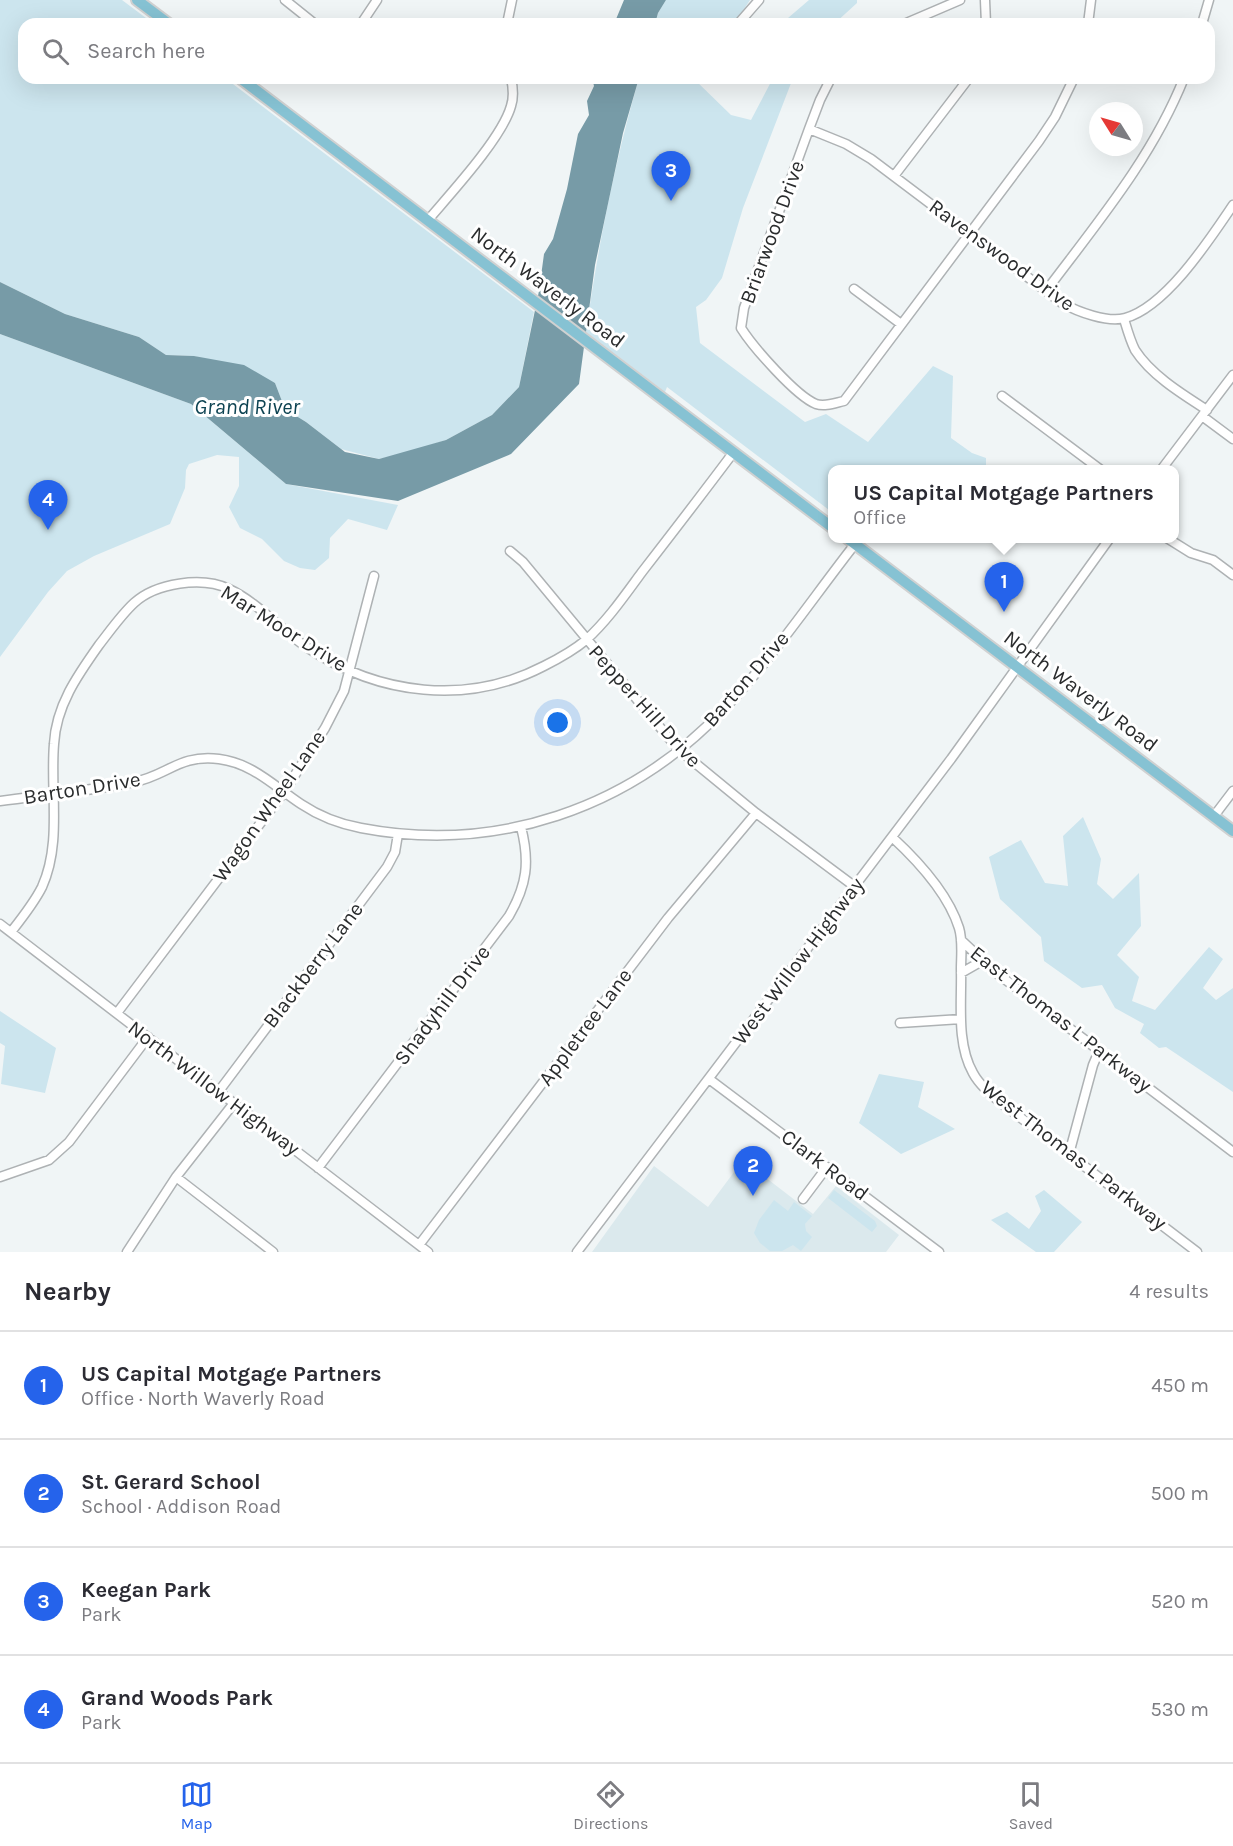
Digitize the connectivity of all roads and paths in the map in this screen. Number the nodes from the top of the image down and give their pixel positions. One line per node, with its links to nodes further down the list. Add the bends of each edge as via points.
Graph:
1 (137, 0): 10 (main road)
2 (285, 0): 11 (street)
3 (377, 0): 12 (street)
4 (512, 0): 13 (street)
5 (759, 0): 14 (street)
6 (960, 0): 15 (street)
7 (985, 0): 16 (street)
8 (1091, 0): 17 (street)
9 (1209, 0): 18 (street)
10 (161, 18)
11 (308, 18)
12 (365, 18)
13 (508, 18)
14 (743, 18)
15 (918, 18)
16 (986, 18)
17 (1089, 18)
18 (1204, 18)
19 (248, 84): 28 (main road, North Waverly Road)
20 (512, 84): 28 (street, via 511,106 503,123)
21 (828, 84): 25 (street, Briarwood Drive)
22 (964, 84): 26 (street)
23 (1071, 84): 29 (street, via 1055,117)
24 (1181, 84): 31 (street, via 1153,144 1133,175)
25 (809, 129): 26 (street, Ravenswood Drive, via 846,144); 33 (street, Briarwood Drive, via 744,308 741,328 763,357 807,398 830,405 844,401)
26 (894, 176): 29 (street, Ravenswood Drive)
27 (1233, 205): 32 (street, via 1167,292)
28 (428, 220): 38 (main road, North Waverly Road)
29 (969, 233): 31 (street, Ravenswood Drive); 33 (street)
30 (854, 290): 33 (street)
31 (1046, 291): 32 (street, Ravenswood Drive, via 1085,313)
32 (1124, 319): 36 (street, via 1143,361)
33 (901, 324)
34 (1233, 375): 36 (street)
35 (1002, 396): 39 (street)
36 (1204, 413): 37 (street); 40 (street)
37 (1233, 440)
38 (733, 453): 41 (main road, North Waverly Road); 49 (street, Mar Moor Drive)
39 (1094, 465)
40 (1165, 465)
41 (828, 524)
42 (850, 543): 52 (street, Barton Drive, via 738,694 699,734)
43 (854, 543): 50 (main road, North Waverly Road)
44 (1106, 543): 50 (street, West Willow Highway)
45 (1175, 543): 47 (street)
46 (510, 551): 49 (street, Pepper Hill Drive)
47 (1233, 575)
48 (374, 576): 51 (street, Wagon Wheel Lane)
49 (586, 640): 51 (street, Mar Moor Drive, via 531,673 467,690 418,690); 52 (street, Pepper Hill Drive)
50 (1017, 667): 58 (main road, North Waverly Road); 62 (street, West Willow Highway)
51 (350, 671): 54 (street, Wagon Wheel Lane, via 336,708); 55 (street, Mar Moor Drive, via 310,649 227,588 195,583 151,592 121,616 67,695 54,742)
52 (678, 749): 57 (street, Pepper Hill Drive); 59 (street, Barton Drive, via 617,791 573,812)
53 (1233, 791): 58 (street)
54 (284, 792): 55 (street, Barton Drive, via 247,766 202,758 176,764 137,782); 61 (street, Barton Drive, via 329,819); 69 (street, Wagon Wheel Lane)
55 (54, 794): 56 (street, Barton Drive); 65 (street, Mar Moor Drive, via 51,857 43,883)
56 (0, 801)
57 (756, 813): 63 (street, Pepper Hill Drive); 84 (street, Appletree Lane, via 668,918)
58 (1214, 816): 60 (main road, North Waverly Road)
59 (521, 827): 61 (street, Barton Drive, via 460,836); 80 (street, Shadyhill Drive, via 526,875 513,910)
60 (1233, 831)
61 (398, 834): 75 (street, Blackberry Lane, via 387,867)
62 (892, 837): 63 (street, West Willow Highway); 66 (street, East Thomas L Parkway, via 935,882)
63 (854, 886): 74 (street, West Willow Highway)
64 (0, 924): 65 (street, North Willow Highway)
65 (11, 932): 69 (street, North Willow Highway)
66 (961, 940): 67 (street, East Thomas L Parkway); 68 (street, West Thomas L Parkway)
67 (982, 961): 68 (street); 73 (street, East Thomas L Parkway)
68 (961, 973): 70 (street, West Thomas L Parkway)
69 (117, 1013): 72 (street, North Willow Highway)
70 (961, 1019): 71 (street); 78 (street, West Thomas L Parkway, via 966,1054 979,1082)
71 (900, 1023)
72 (148, 1037): 75 (street, North Willow Highway); 81 (street, via 69,1142 49,1160)
73 (1099, 1051): 77 (street, East Thomas L Parkway); 78 (street)
74 (709, 1079): 79 (street, Clark Road); 88 (street, West Willow Highway)
75 (219, 1091): 76 (street, North Willow Highway)
76 (234, 1103): 80 (street, North Willow Highway); 82 (street)
77 (1233, 1152)
78 (1069, 1154): 90 (street, West Thomas L Parkway)
79 (827, 1167): 83 (street); 89 (street, Clark Road)
80 (318, 1168): 84 (street, North Willow Highway)
81 (0, 1177)
82 (176, 1177): 85 (street); 86 (street)
83 (803, 1199)
84 (419, 1245): 87 (street, North Willow Highway)
85 (127, 1252)
86 (273, 1252)
87 (428, 1252)
88 (577, 1252)
89 (939, 1252)
90 (1197, 1252)

